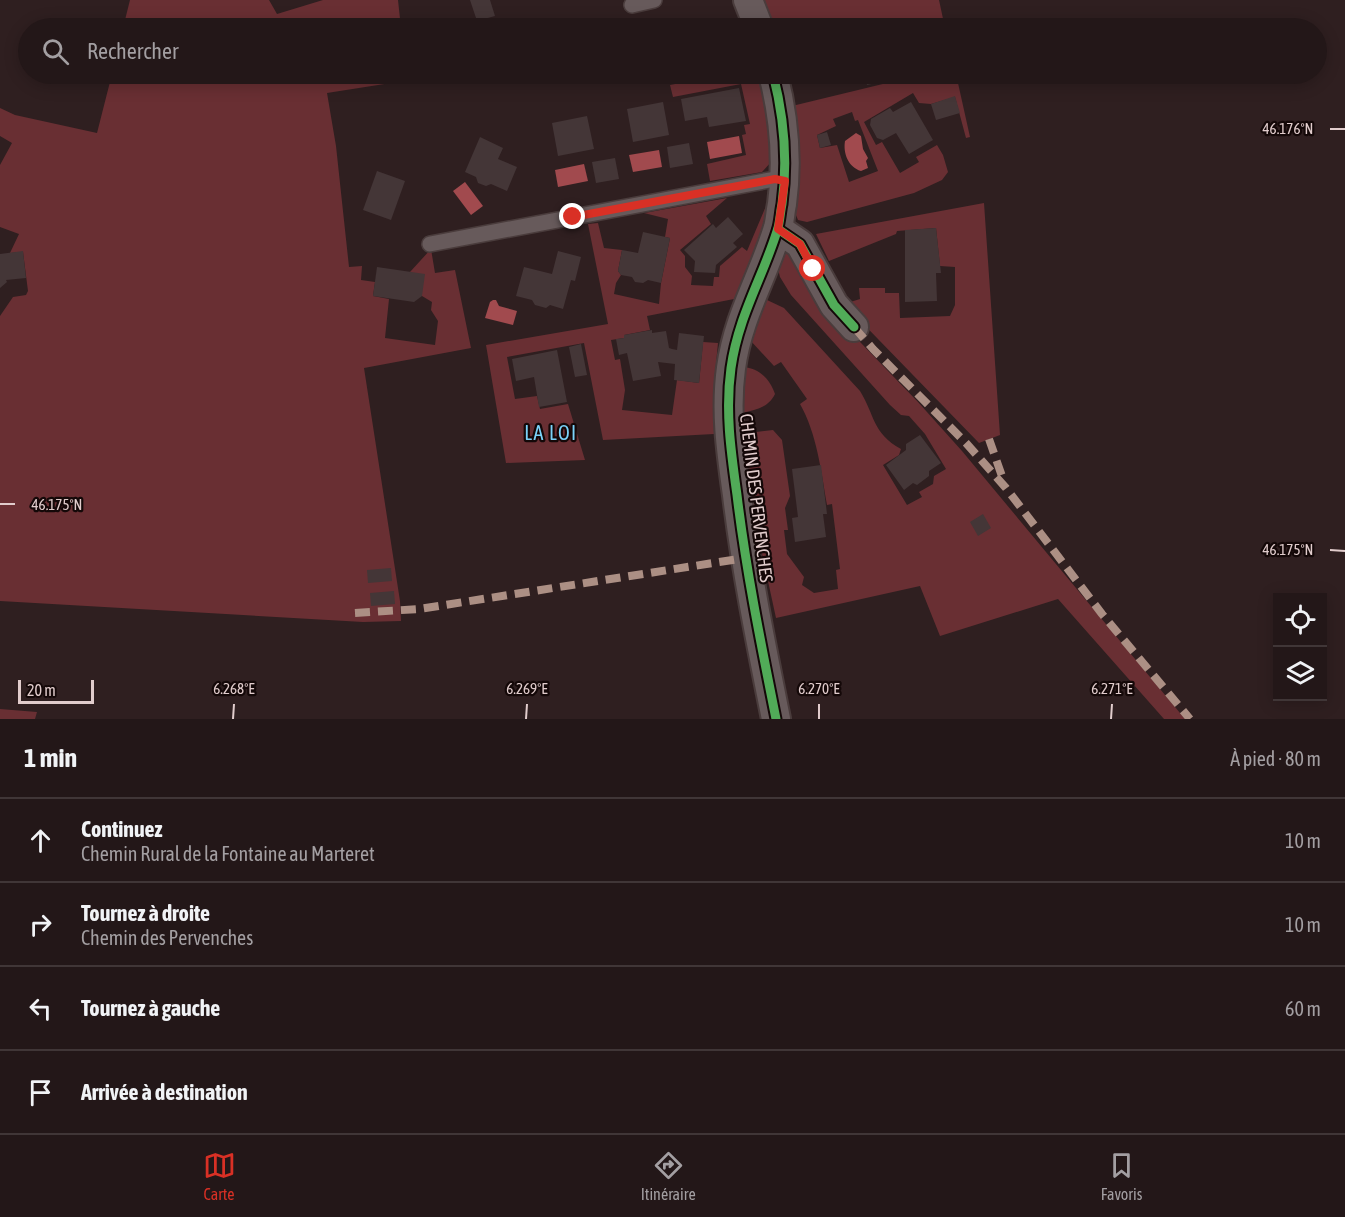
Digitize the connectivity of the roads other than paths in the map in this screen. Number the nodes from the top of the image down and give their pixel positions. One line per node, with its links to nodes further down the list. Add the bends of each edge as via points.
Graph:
1 (654, 0): 3 (lane)
2 (748, 0): 4 (street)
3 (632, 5)
4 (755, 18)
5 (776, 84): 6 (street, CHEMIN DES PERVENCHES, via 784,134)
6 (785, 181): 7 (street, CHEMIN DES PERVENCHES); 8 (lane, via 763,181)
7 (778, 229): 9 (street, via 800,244 834,304); 10 (street, CHEMIN DES PERVENCHES, via 737,338 727,412 745,558)
8 (430, 244)
9 (854, 327)
10 (776, 719)

